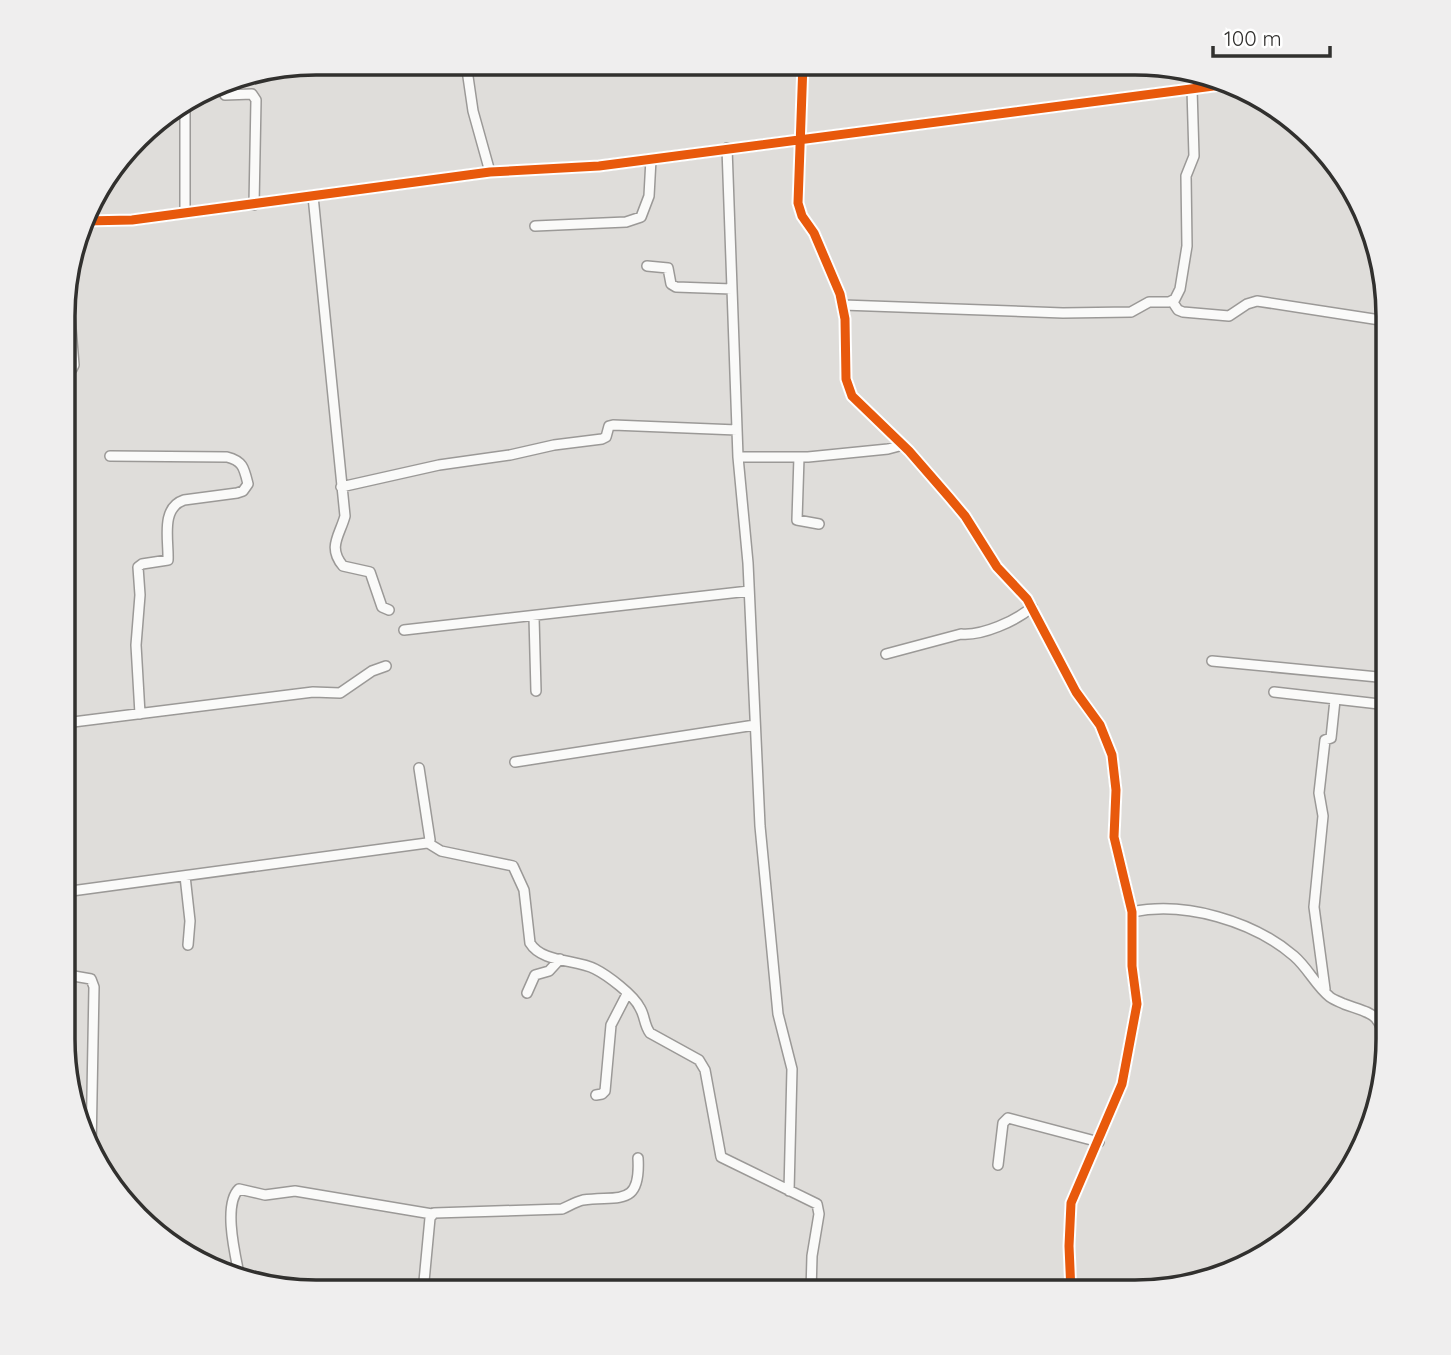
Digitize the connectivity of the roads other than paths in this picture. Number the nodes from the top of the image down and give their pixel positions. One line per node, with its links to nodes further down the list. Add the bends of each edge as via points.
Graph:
1 (468, 76): 10 (street)
2 (802, 76): 7 (street)
3 (1208, 86): 4 (street)
4 (1192, 89): 7 (street); 18 (street, via 1194,156 1186,176 1187,246 1180,289)
5 (225, 95): 12 (street, via 248,93 256,100)
6 (185, 114): 13 (street)
7 (799, 140): 8 (street); 19 (street, via 800,210 836,282)
8 (727, 148): 9 (street); 17 (street)
9 (651, 159): 10 (street); 15 (street, via 647,204 641,217)
10 (490, 172): 11 (street)
11 (313, 196): 12 (street); 26 (street)
12 (254, 205): 13 (street)
13 (185, 213): 14 (street)
14 (96, 221)
15 (535, 226)
16 (647, 266): 17 (street, via 668,268 676,287)
17 (732, 289): 21 (street)
18 (1172, 301): 19 (street, via 1149,302 1130,312 1077,313); 20 (street, via 1183,312 1229,316 1253,301)
19 (842, 305): 22 (street, via 849,389)
20 (1375, 319)
21 (737, 430): 24 (street); 26 (street, via 614,425 602,439 439,465)
22 (903, 445): 25 (street); 29 (street, via 965,516 997,567)
23 (110, 456): 41 (street, via 226,457 240,461 248,484 237,494 184,499 174,505 167,535 168,560 138,567)
24 (738, 457): 25 (street); 28 (street)
25 (799, 457): 27 (street, via 797,520)
26 (341, 487): 30 (street, via 345,516 335,538 338,560 343,566 370,572 382,607)
27 (819, 524)
28 (749, 591): 31 (street); 43 (street)
29 (1032, 607): 33 (street, via 1012,622); 49 (street, via 1111,752 1116,790 1114,837)
30 (389, 610)
31 (534, 617): 32 (street); 37 (street)
32 (404, 630)
33 (887, 654)
34 (1212, 661): 36 (street)
35 (386, 666): 41 (street, via 340,693 313,692)
36 (1376, 677)
37 (536, 691)
38 (1274, 692): 39 (street)
39 (1335, 700): 40 (street); 53 (street, via 1319,793 1323,816 1314,894)
40 (1376, 704)
41 (140, 713): 42 (street)
42 (76, 722)
43 (755, 725): 44 (street); 62 (street, via 778,1014 792,1069)
44 (515, 762)
45 (419, 768): 46 (street)
46 (428, 843): 47 (street); 51 (street, via 441,851 513,866 524,890 530,943 535,950)
47 (185, 876): 48 (street); 50 (street)
48 (76, 890)
49 (1132, 912): 53 (street, via 1183,911 1253,931 1291,954); 59 (street, via 1135,1019 1122,1084)
50 (188, 946)
51 (560, 959): 54 (street, via 549,971 535,975); 55 (street, via 595,969)
52 (76, 978): 58 (street, via 91,979 94,987)
53 (1325, 991): 56 (street, via 1332,999)
54 (527, 993)
55 (627, 994): 57 (street, via 611,1025 605,1091); 62 (street, via 638,1004 650,1033 703,1064 721,1157)
56 (1376, 1017)
57 (596, 1095)
58 (91, 1125)
59 (1099, 1142): 61 (street, via 1008,1118 1003,1123); 66 (street, via 1069,1211)
60 (638, 1158): 63 (street, via 636,1184 632,1193 622,1198 580,1201 562,1209)
61 (998, 1165)
62 (789, 1191): 65 (street, via 815,1201 819,1209)
63 (432, 1214): 64 (street, via 295,1191 265,1195 239,1189 231,1221); 67 (street)
64 (238, 1266)
65 (811, 1279)
66 (1071, 1279)
67 (424, 1280)

